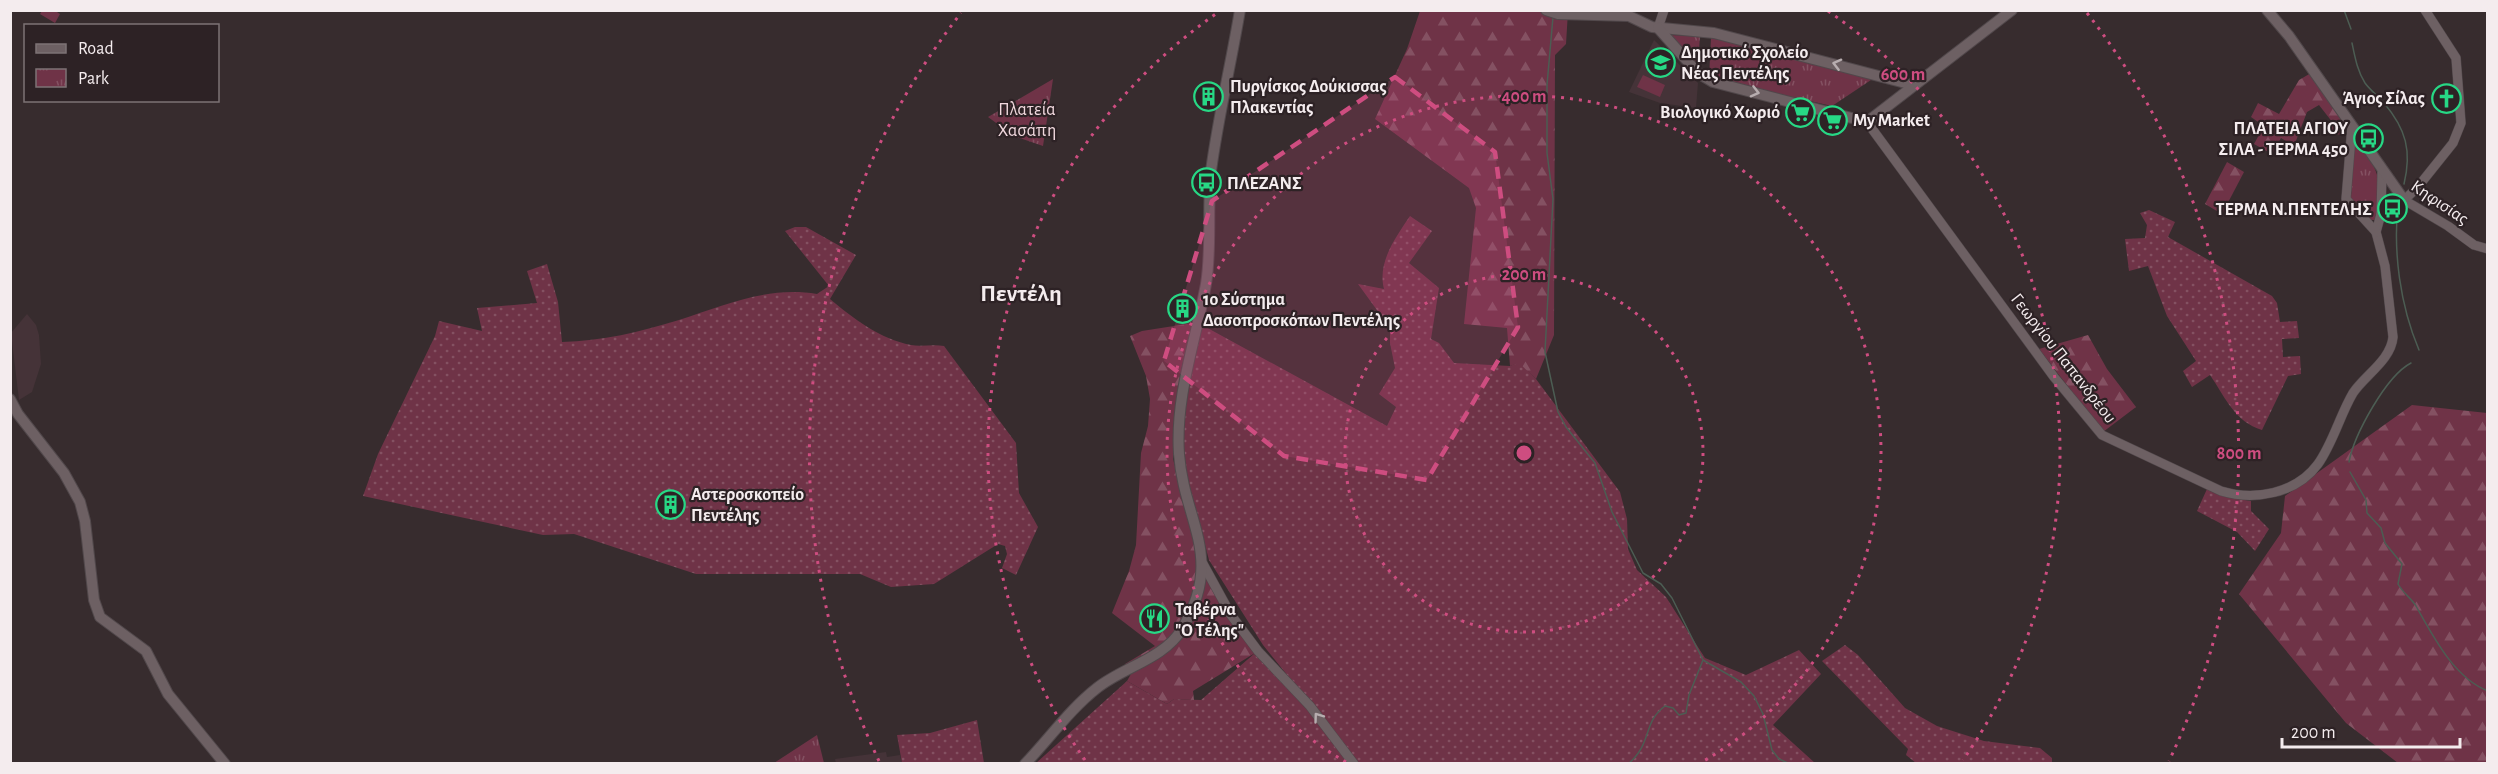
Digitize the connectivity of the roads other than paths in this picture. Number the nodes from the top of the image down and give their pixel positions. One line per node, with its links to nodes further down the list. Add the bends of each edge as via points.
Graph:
1 (1240, 10): 19 (main road, via 1211,170 1208,266 1185,377 1179,438 1181,469 1201,543)
2 (1664, 10): 7 (street)
3 (2012, 10): 9 (main road)
4 (2267, 10): 12 (main road, Κηφισίας)
5 (2425, 10): 14 (street, via 2456,58 2462,107 2460,129 2438,162)
6 (1548, 11): 7 (main road, via 1629,16)
7 (1658, 28): 8 (main road, one-way to 7, via 1714,33); 11 (main road, one-way to 11, via 1698,73 1713,82)
8 (1897, 81): 9 (main road); 10 (main road)
9 (1913, 85): 10 (main road)
10 (1899, 96): 11 (main road)
11 (1867, 122): 16 (street, Γεωργίου Παπανδρέου, via 2054,377 2102,435 2229,494 2256,496 2279,491 2310,473 2319,463 2353,394 2391,348 2385,266)
12 (2352, 126): 13 (main road, Κηφισίας); 16 (street, via 2348,204)
13 (2382, 172): 14 (main road, Κηφισίας); 15 (street)
14 (2401, 198): 15 (street); 17 (street, Κηφισίας, via 2474,245)
15 (2381, 214): 16 (street)
16 (2376, 232)
17 (2487, 249)
18 (10, 399): 20 (main road, via 64,473 80,502 100,617 146,651 168,694)
19 (1202, 562): 21 (main road, via 1192,606 1177,637 1161,651 1097,687); 22 (street, one-way to 19, via 1310,706 1257,651 1230,615)
20 (225, 764)
21 (1025, 764)
22 (1354, 764)

